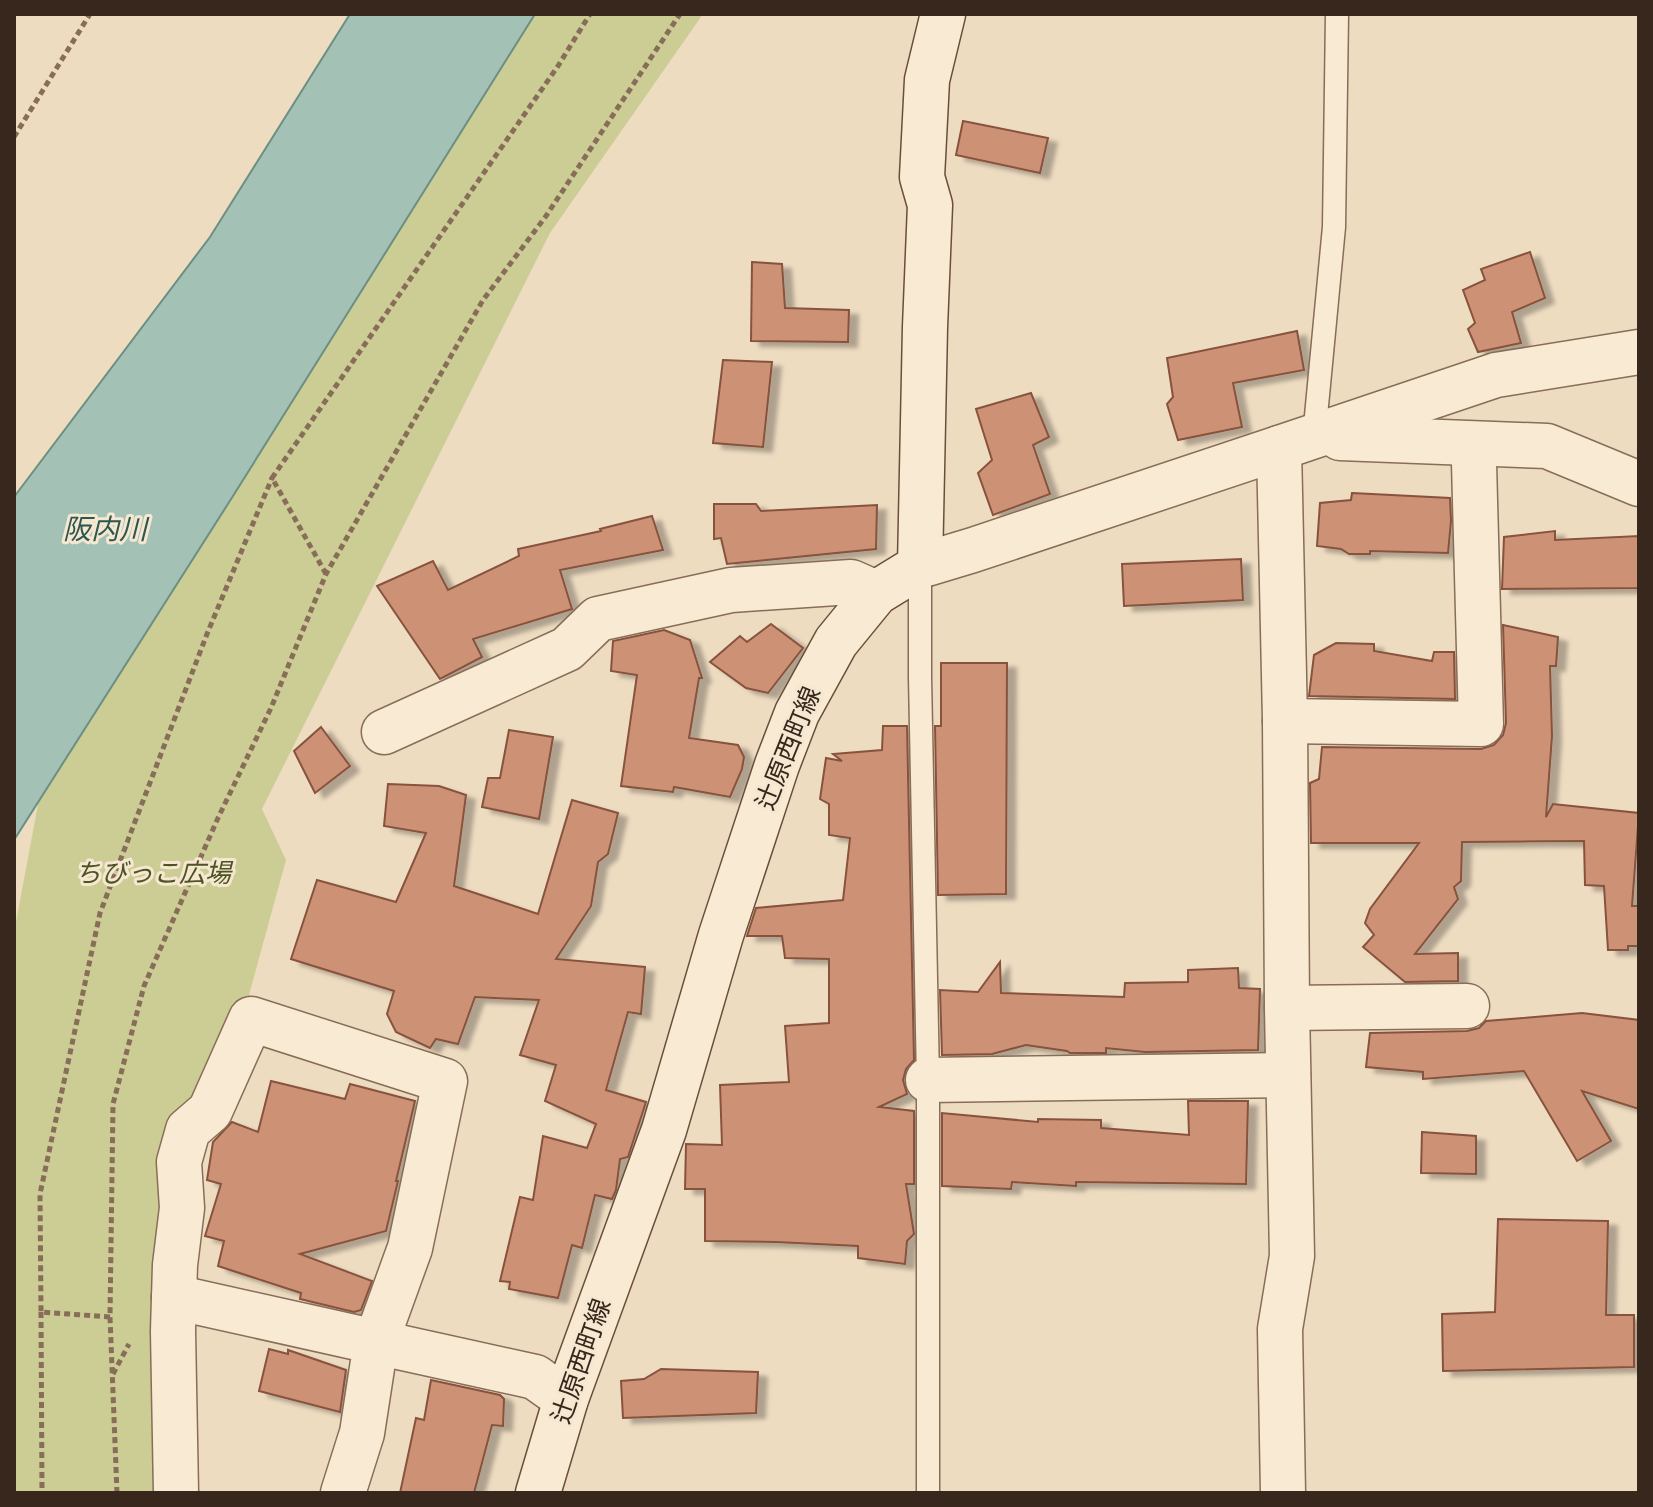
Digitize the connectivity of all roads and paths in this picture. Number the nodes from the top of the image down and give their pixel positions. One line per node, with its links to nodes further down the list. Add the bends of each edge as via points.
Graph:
1 (90, 14): 6 (path)
2 (590, 14): 10 (path)
3 (680, 14): 13 (path, via 546,216 483,300)
4 (943, 14): 12 (street, via 927,80 922,177 930,205)
5 (1337, 14): 8 (lane, via 1334,227)
6 (14, 137)
7 (1639, 352): 8 (street, 辻原西町線, via 1496,375)
8 (1297, 442): 9 (street); 12 (street, 辻原西町線); 15 (street)
9 (1471, 444): 11 (street, via 1547,446); 15 (street, via 1481,724)
10 (272, 478): 13 (path); 22 (path, via 100,913 40,1194)
11 (1639, 484)
12 (920, 566): 14 (street, 辻原西町線); 20 (lane)
13 (326, 574): 23 (path, via 144,986 113,1104)
14 (876, 593): 16 (street, via 851,582 731,590 598,619 567,649); 25 (street, 辻原西町線, via 836,642 797,713 777,765 664,1130)
15 (1285, 721): 18 (street)
16 (384, 732)
17 (1467, 1006): 18 (street)
18 (1287, 1008): 19 (street)
19 (1288, 1075): 20 (street); 32 (street, via 1292,1256 1280,1329)
20 (928, 1080): 31 (lane)
21 (174, 1297): 24 (street); 24 (street, via 182,1208 179,1162 188,1130 210,1111 251,1019 445,1081 410,1248); 28 (street)
22 (41, 1312): 23 (path); 26 (path)
23 (110, 1317): 27 (path)
24 (376, 1342): 25 (street, via 535,1377); 29 (street, via 362,1433)
25 (566, 1399): 30 (street, 辻原西町線)
26 (42, 1493)
27 (117, 1493)
28 (176, 1493)
29 (343, 1493)
30 (538, 1493)
31 (928, 1493)
32 (1283, 1493)

